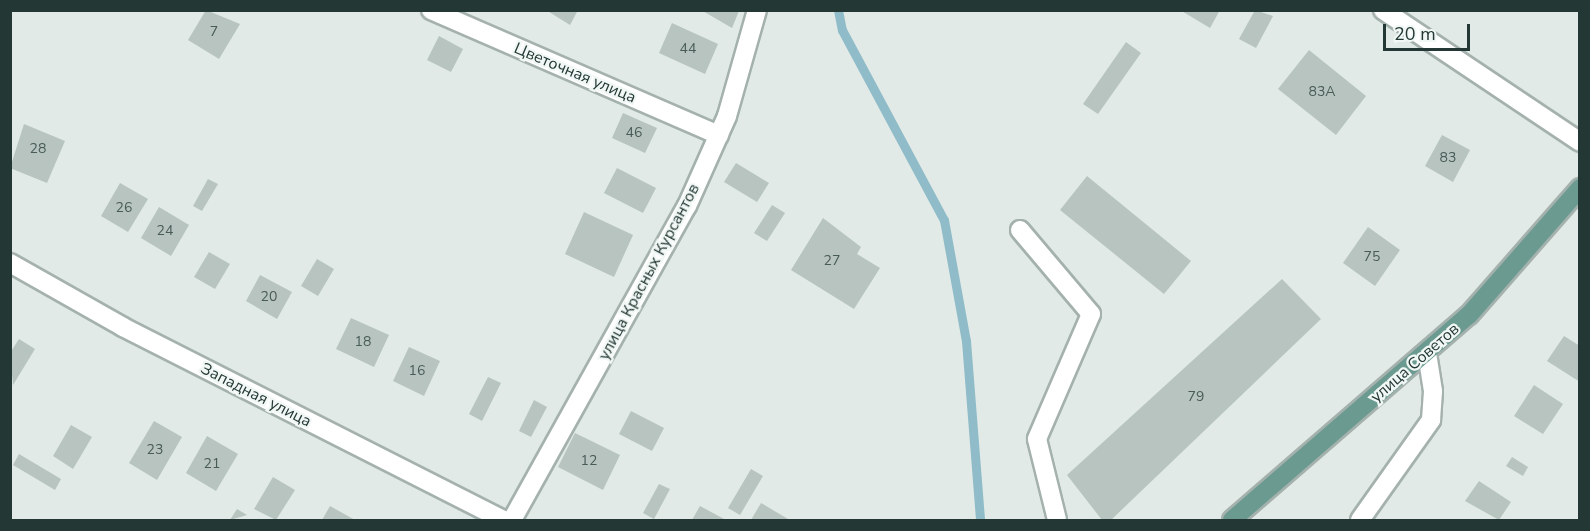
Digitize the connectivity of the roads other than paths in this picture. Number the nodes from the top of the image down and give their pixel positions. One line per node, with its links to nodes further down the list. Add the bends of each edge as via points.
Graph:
1 (431, 10): 4 (street, Цветочная улица)
2 (757, 10): 4 (street, улица Красных Курсантов)
3 (1383, 10): 5 (street)
4 (719, 135): 11 (street, улица Красных Курсантов, via 687,206)
5 (1580, 142)
6 (1580, 188): 9 (main road, улица Советов, via 1527,255)
7 (1020, 230): 12 (street, via 1091,314 1037,440)
8 (10, 264): 10 (street, Западная улица, via 123,327)
9 (1426, 353): 13 (main road, улица Советов); 14 (street, via 1433,392 1431,420)
10 (504, 520)
11 (512, 520)
12 (1057, 520)
13 (1232, 520)
14 (1360, 520)

